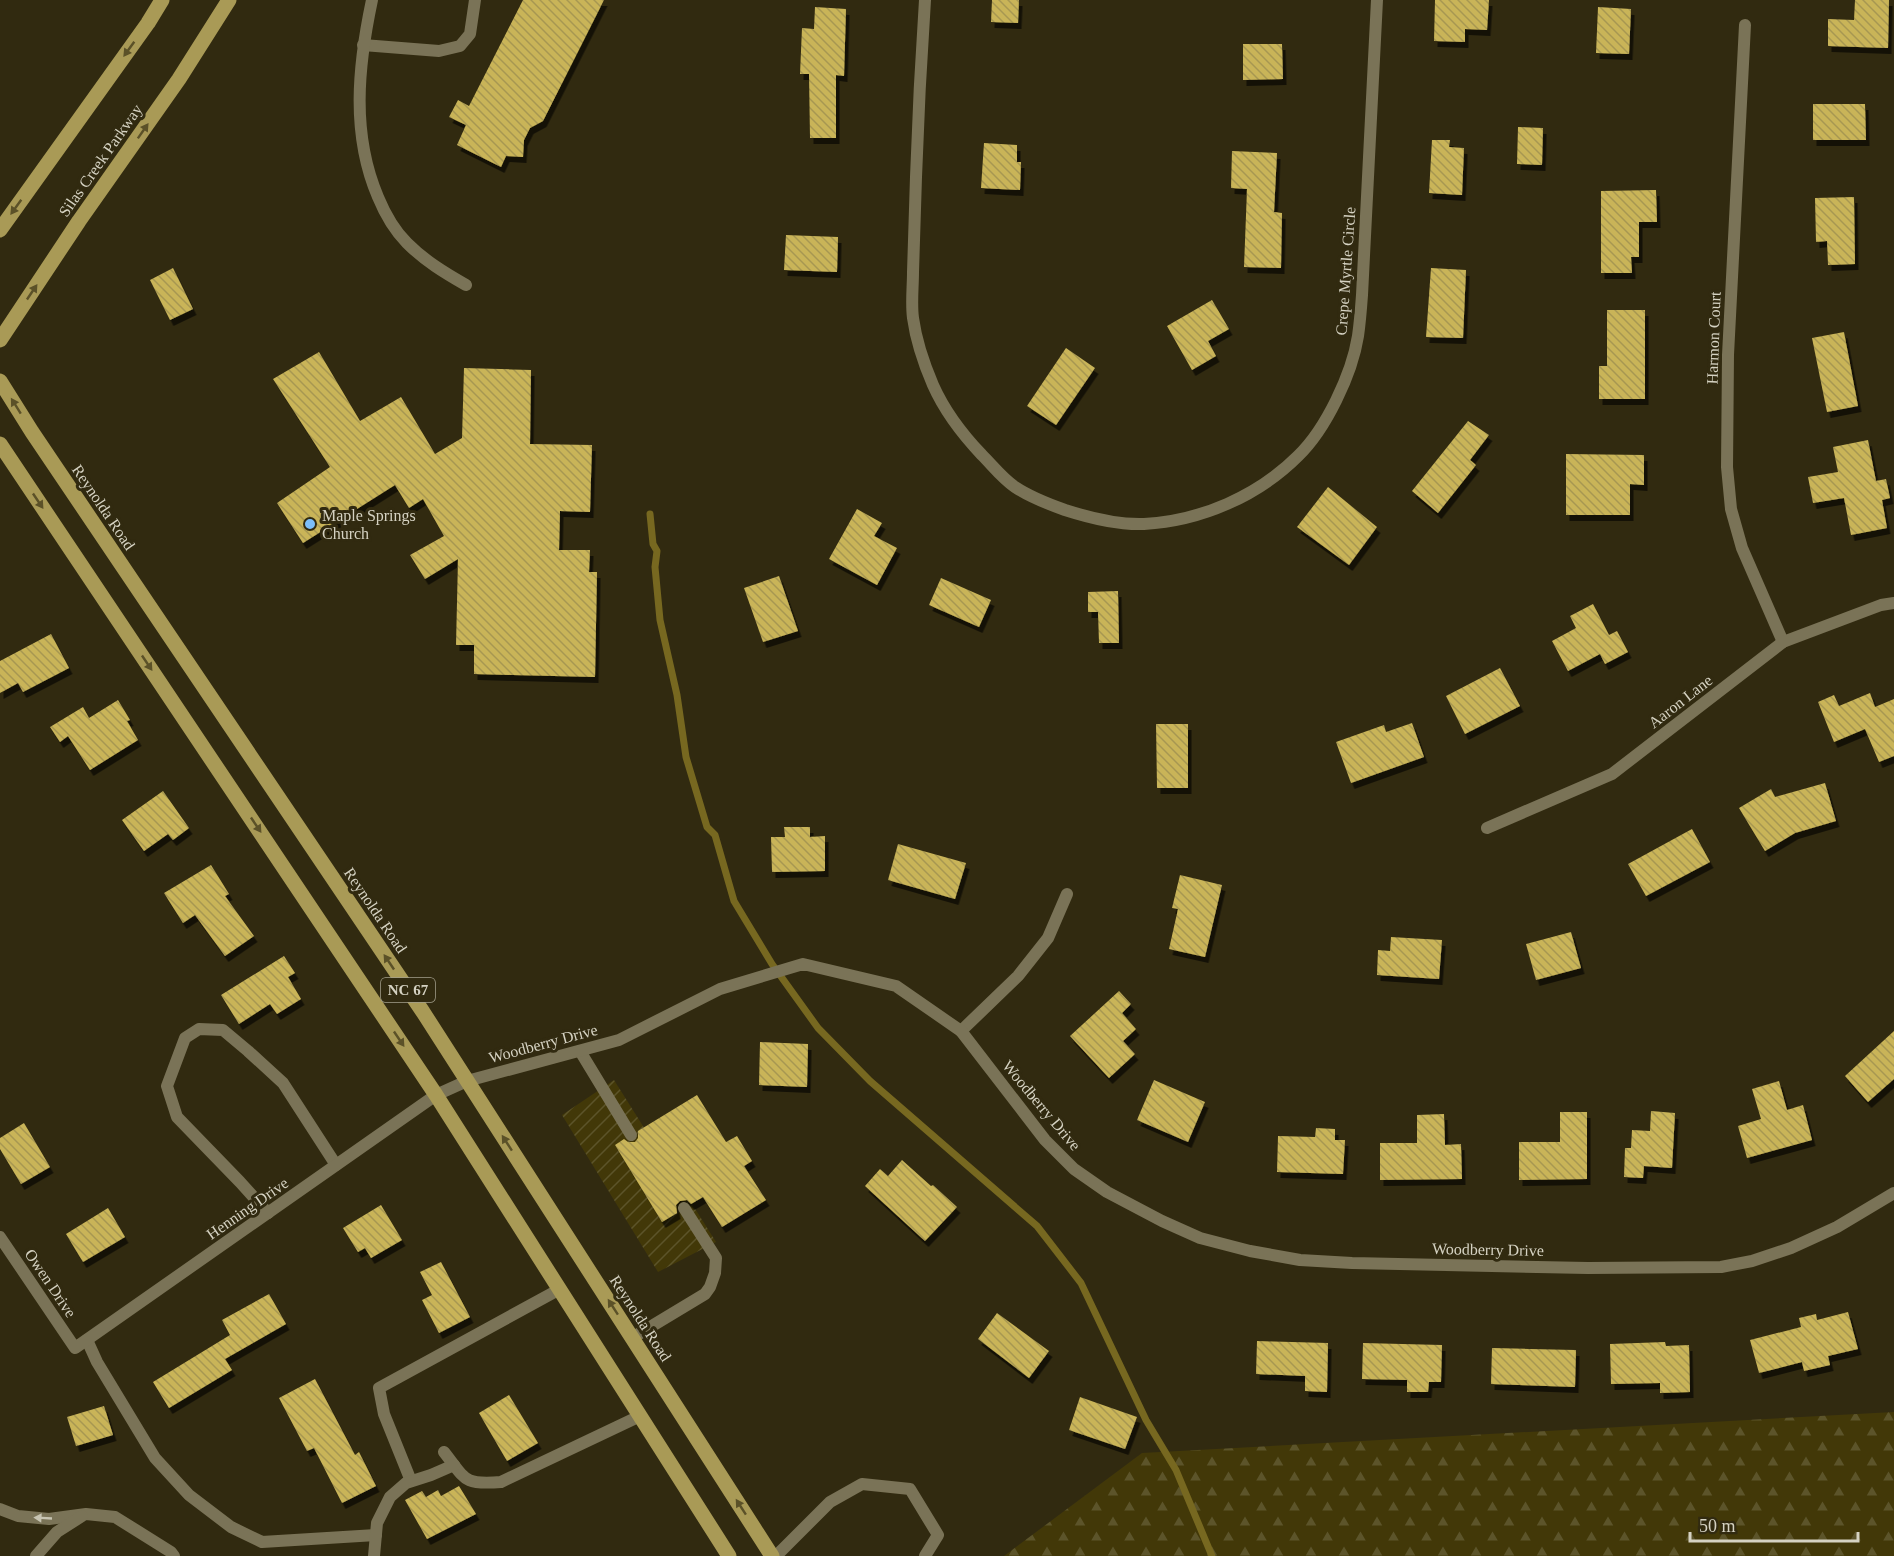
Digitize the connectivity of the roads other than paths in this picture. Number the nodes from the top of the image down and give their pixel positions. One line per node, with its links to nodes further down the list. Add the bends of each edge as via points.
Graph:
1 (162, 0): 9 (main road, one-way to 9)
2 (229, 0): 11 (main road, Silas Creek Parkway, one-way to 2)
3 (372, 0): 8 (street)
4 (475, 0): 8 (street, via 470,34 460,46 439,51)
5 (925, 0): 6 (street, Crepe Myrtle Circle, via 913,316 933,384 965,437 1016,488 1082,516 1143,524 1174,521 1213,510 1276,475 1300,455 1339,395 1358,336 1362,296)
6 (1377, 0)
7 (1745, 25): 15 (street, Harmon Court, via 1728,355 1727,467 1731,509 1742,548)
8 (363, 45): 10 (street, via 359,81 361,134 368,175 386,216 405,242 430,264)
9 (0, 230)
10 (466, 285)
11 (0, 340)
12 (0, 381): 20 (main road, Reynolda Road / NC 67, one-way to 12)
13 (3, 449): 21 (main road, NC 67, one-way to 21)
14 (1894, 603): 15 (street, Aaron Lane)
15 (1783, 642): 16 (street, Aaron Lane, via 1612,774)
16 (1486, 828)
17 (1067, 894): 18 (street, via 1048,938 1018,976)
18 (961, 1031): 19 (street, Woodberry Drive, via 896,986 803,964 720,989 619,1040); 24 (street, Woodberry Drive, via 1045,1140 1074,1169 1107,1192 1200,1238 1300,1260 1588,1268 1721,1267 1791,1248 1838,1227)
19 (580, 1050): 20 (street, Woodberry Drive); 22 (street)
20 (467, 1081): 21 (street, Woodberry Drive); 29 (main road, Reynolda Road / NC 67, one-way to 20)
21 (436, 1095): 23 (street, Henning Drive); 28 (main road, NC 67)
22 (631, 1135)
23 (336, 1165): 26 (street, Henning Drive); 26 (street, via 283,1083 248,1051 223,1030 199,1029 185,1038 167,1086 177,1118)
24 (1894, 1193)
25 (684, 1208): 29 (street, via 716,1258 710,1287 705,1294)
26 (268, 1213): 30 (street, Henning Drive)
27 (0, 1237): 31 (street, Owen Drive)
28 (560, 1289): 32 (main road, NC 67); 35 (street, via 379,1388 384,1414)
29 (632, 1338): 43 (main road, Reynolda Road / NC 67, one-way to 29)
30 (87, 1340): 31 (street, Henning Drive); 38 (street, via 155,1458 189,1495 231,1527 262,1542)
31 (75, 1348)
32 (640, 1416): 34 (street, via 501,1482 478,1484 466,1480); 42 (main road, NC 67)
33 (444, 1452): 34 (street)
34 (454, 1465): 35 (street)
35 (411, 1481): 38 (street, via 390,1497 377,1522)
36 (0, 1509): 37 (street, one-way to 36, via 49,1519 18,1516)
37 (86, 1514): 39 (street, via 57,1532); 40 (street, via 115,1517)
38 (376, 1535): 41 (street)
39 (36, 1556)
40 (174, 1556)
41 (374, 1556)
42 (729, 1556)
43 (774, 1556): 44 (street, via 830,1502 862,1484 910,1489 938,1535)
44 (925, 1556)

